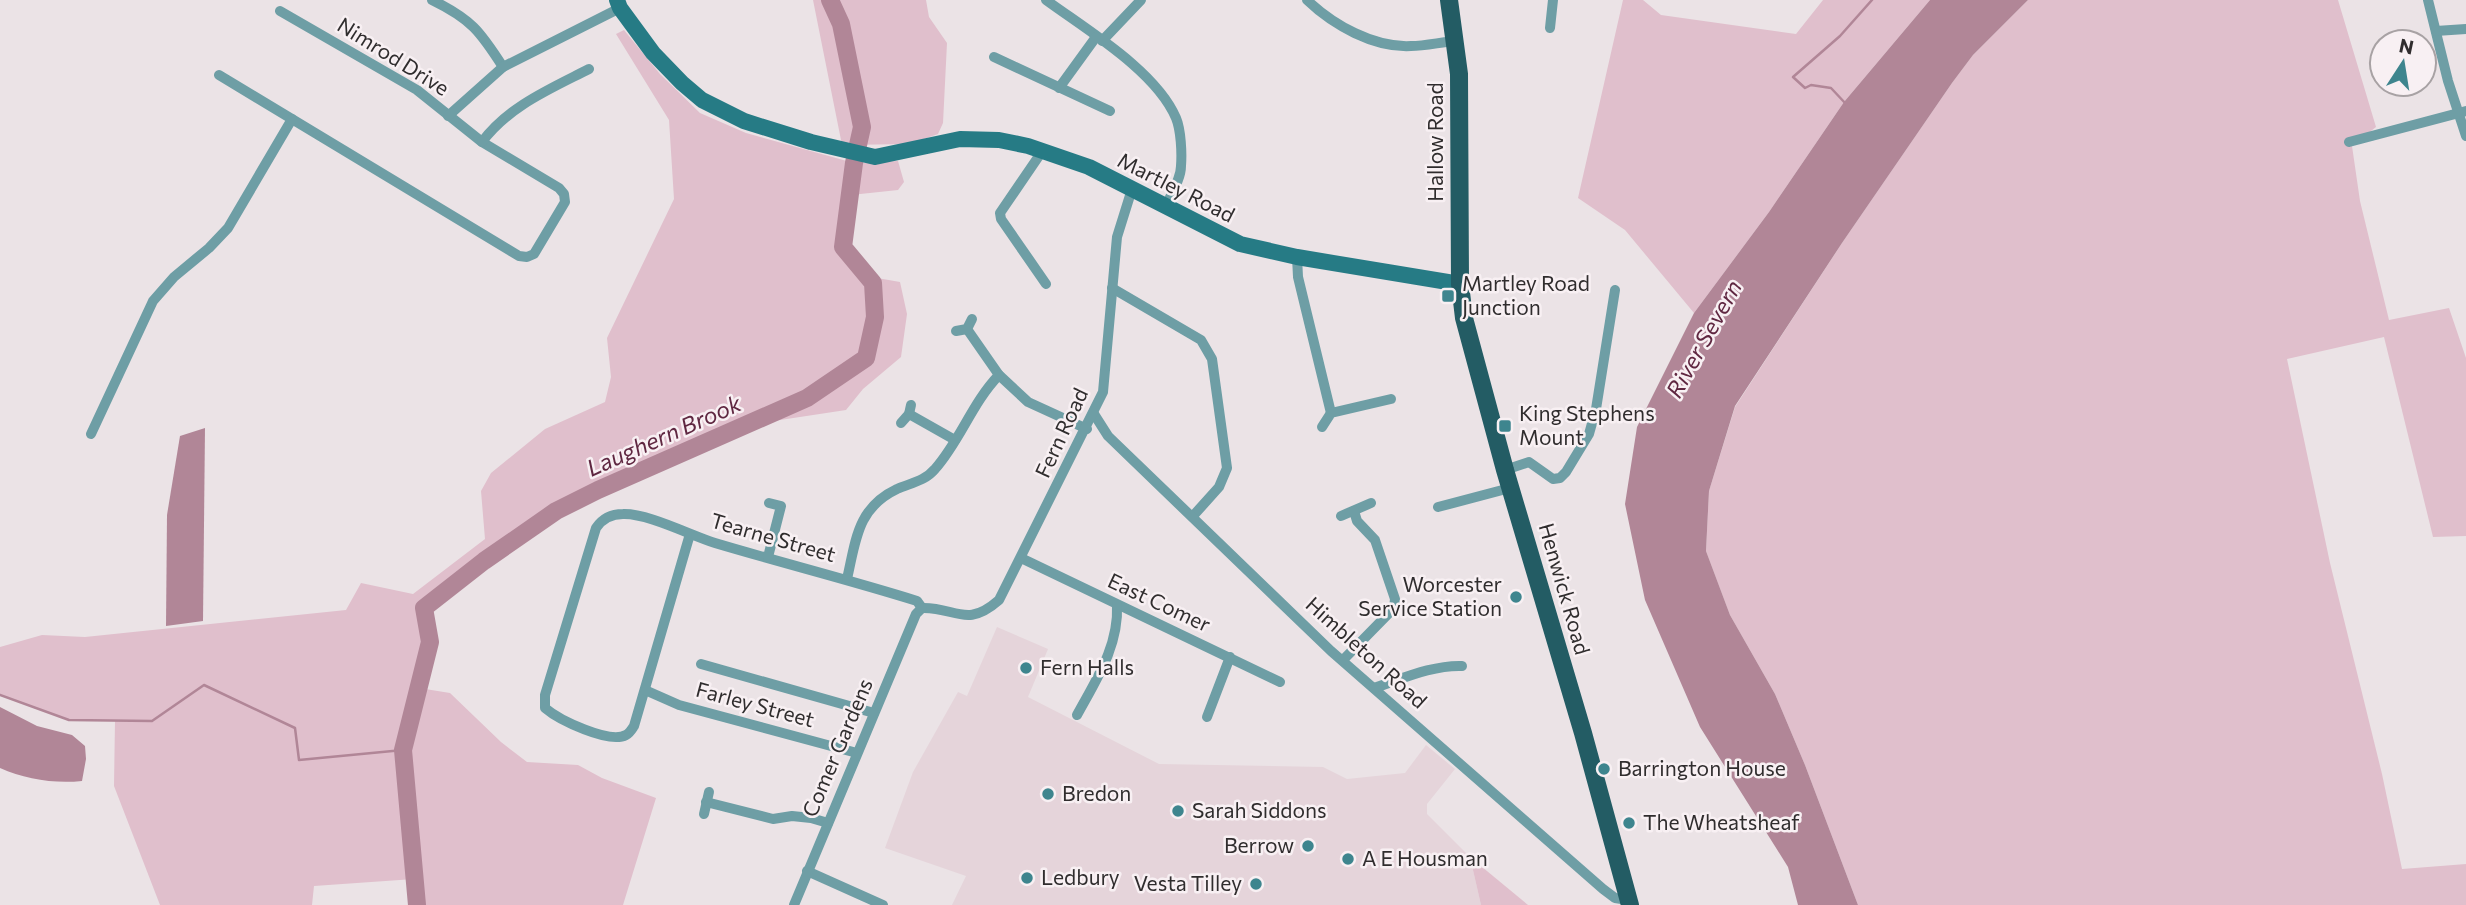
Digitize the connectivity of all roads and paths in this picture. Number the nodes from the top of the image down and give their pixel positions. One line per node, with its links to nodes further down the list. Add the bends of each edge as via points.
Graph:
1 (432, 0): 18 (street, via 468,20)
2 (1046, 0): 15 (street)
3 (1140, 0): 15 (street)
4 (1307, 0): 16 (street, via 1333,21 1378,41 1410,47)
5 (1449, 0): 16 (main road, Hallow Road)
6 (1553, 0): 10 (street)
7 (2428, 0): 11 (street)
8 (619, 4): 18 (street); 29 (main road, Martley Road, via 653,54 702,100 744,121 875,157 960,139 999,140)
9 (280, 10): 24 (street, Nimrod Drive, via 417,90)
10 (1550, 28)
11 (2435, 28)
12 (2466, 29): 13 (street)
13 (2438, 31)
14 (2438, 37): 23 (street)
15 (1099, 39): 21 (street); 31 (street, via 1150,80 1178,121 1181,168)
16 (1456, 41): 36 (main road, Hallow Road)
17 (994, 57): 21 (street)
18 (503, 67): 24 (street)
19 (589, 69): 27 (street, via 514,109)
20 (219, 75): 25 (street)
21 (1059, 88): 22 (street)
22 (1110, 111)
23 (2462, 112): 26 (street); 28 (street)
24 (449, 116): 27 (street, Nimrod Drive)
25 (292, 119): 27 (street, Nimrod Drive, via 527,257 534,254 565,202 564,194); 47 (street, via 228,228 153,300)
26 (2466, 136)
27 (482, 142)
28 (2349, 142)
29 (1043, 150): 30 (main road, Martley Road); 34 (street, via 1000,213)
30 (1132, 189): 31 (main road, Martley Road); 37 (street, Fern Road, via 1117,237)
31 (1166, 206): 32 (main road, Martley Road, via 1240,244)
32 (1297, 257): 36 (main road, Martley Road); 42 (street)
33 (1047, 265): 34 (street)
34 (1038, 273): 35 (street)
35 (1045, 284)
36 (1460, 284): 49 (main road, Henwick Road, via 1464,318)
37 (1112, 288): 44 (street, Fern Road, via 1107,375); 54 (street, via 1201,340 1212,359 1227,468 1219,487)
38 (1615, 290): 49 (street, via 1589,434 1560,478 1553,479 1529,462)
39 (965, 326): 40 (street)
40 (999, 375): 46 (street, via 1028,402); 48 (street, via 975,404)
41 (1392, 398): 42 (street)
42 (1331, 413): 45 (street)
43 (907, 414): 48 (street)
44 (1094, 414): 46 (street, Fern Road); 54 (street, Himbleton Road, via 1108,436)
45 (1322, 427)
46 (1087, 429): 58 (street, Fern Road)
47 (91, 434)
48 (955, 440): 59 (street, via 926,478 875,502 859,525)
49 (1508, 479): 52 (street); 76 (main road, Henwick Road)
50 (769, 503): 57 (street, via 781,506)
51 (1371, 503): 53 (street)
52 (1438, 507)
53 (1354, 511): 55 (street); 63 (street, via 1375,540 1395,599 1394,608)
54 (1193, 516): 63 (street, Himbleton Road)
55 (1341, 516)
56 (690, 534): 57 (street, Tearne Street); 68 (street); 68 (street, Tearne Street, via 638,516 622,514 601,520 545,695 545,708 597,734 626,735 634,726)
57 (768, 557): 59 (street, Tearne Street)
58 (1021, 558): 60 (street, East Comer); 61 (street, Fern Road, via 999,600 986,610 962,616)
59 (847, 579): 61 (street, Tearne Street, via 916,601)
60 (1117, 605): 62 (street, East Comer); 70 (street, via 1112,648)
61 (922, 608): 69 (street, Comer Gardens)
62 (1230, 657): 66 (street, East Comer); 71 (street)
63 (1343, 660): 67 (street, Himbleton Road)
64 (701, 664): 69 (street)
65 (1462, 666): 67 (street, via 1425,671)
66 (1280, 682)
67 (1374, 688): 76 (street, Himbleton Road, via 1603,889)
68 (645, 690): 72 (street, Farley Street, via 678,705)
69 (874, 713): 72 (street, Comer Gardens)
70 (1077, 715)
71 (1207, 717)
72 (857, 753): 74 (street, Comer Gardens)
73 (704, 814): 74 (street, via 708,797 773,819 792,816)
74 (828, 823): 75 (street, Comer Gardens)
75 (807, 871): 77 (street, Comer Gardens); 78 (street)
76 (1629, 902)
77 (794, 905)
78 (883, 905)

